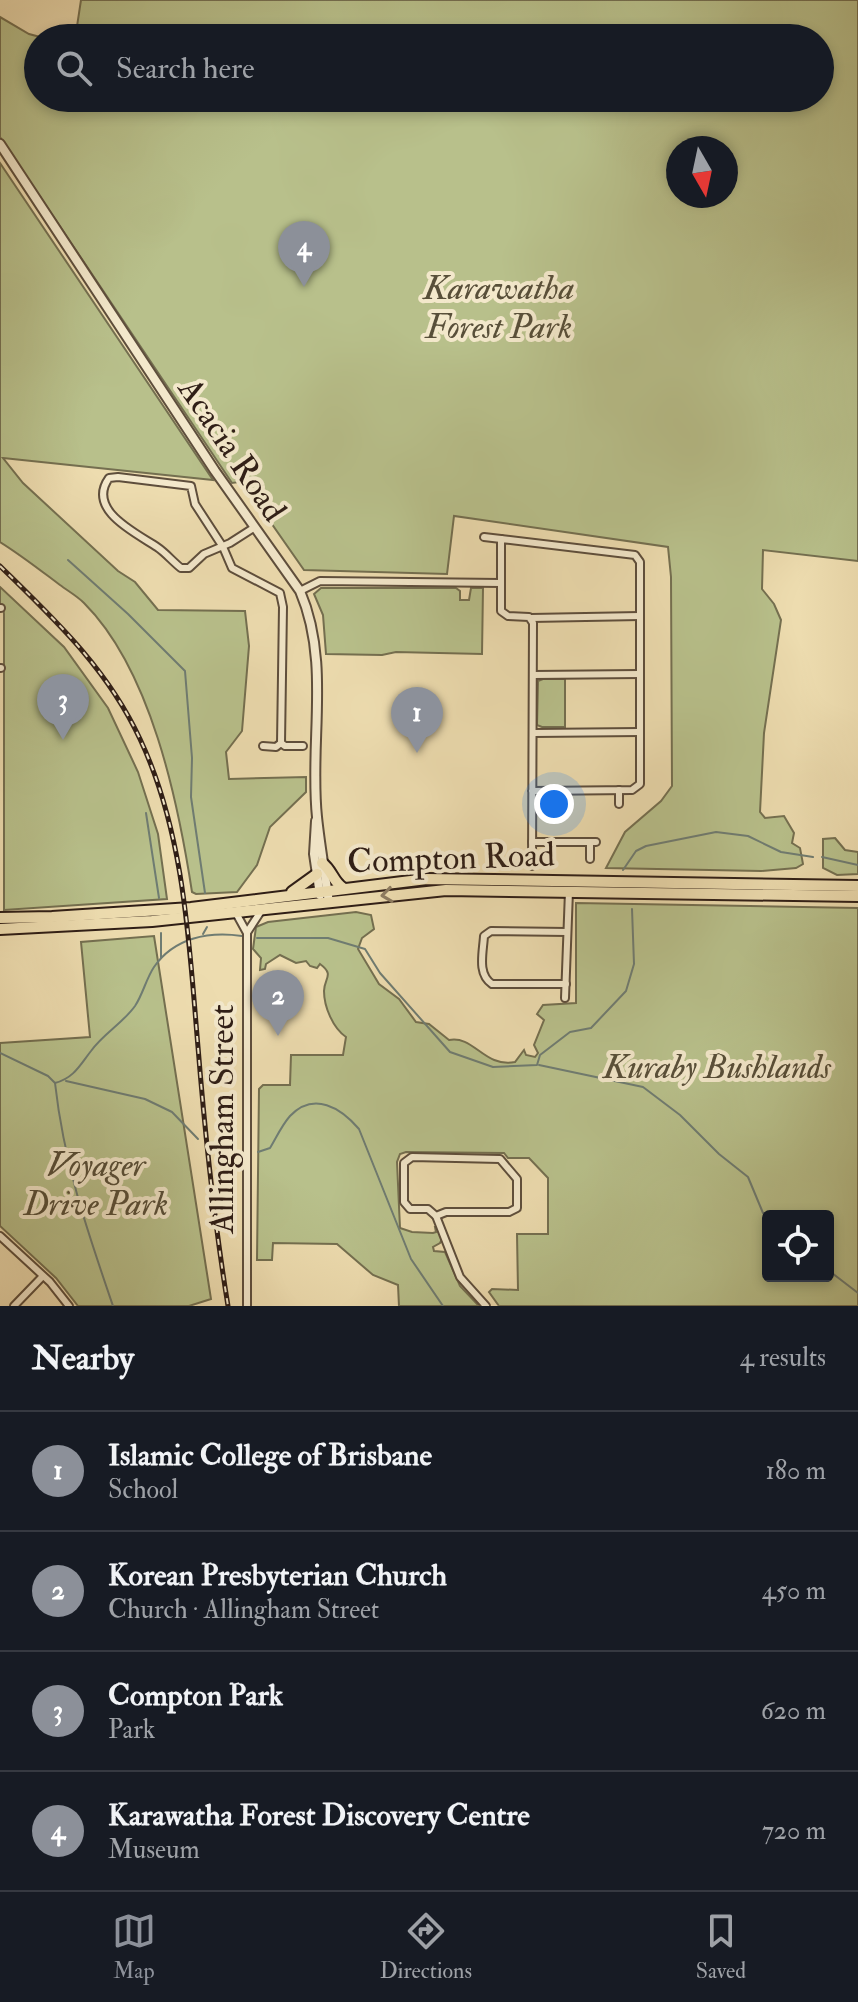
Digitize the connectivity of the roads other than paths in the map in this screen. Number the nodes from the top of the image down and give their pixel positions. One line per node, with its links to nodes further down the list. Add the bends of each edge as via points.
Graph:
1 (0, 144): 2 (street, Acacia Road)
2 (255, 527): 5 (street); 7 (street, Acacia Road)
3 (484, 537): 4 (street)
4 (501, 539): 6 (street); 8 (street, via 635,555 640,562)
5 (223, 547): 5 (street, via 195,504 191,486 118,477 107,481 106,509 181,568); 14 (street, via 232,568 282,595)
6 (501, 583): 7 (street, via 324,581); 9 (street, via 504,615)
7 (300, 591): 20 (street, Acacia Road, via 316,662)
8 (640, 616): 9 (street); 10 (street)
9 (531, 618): 11 (street)
10 (640, 674): 11 (street); 12 (street)
11 (533, 675): 13 (street)
12 (640, 732): 13 (street); 17 (street, via 640,784)
13 (533, 733): 18 (street)
14 (281, 743): 15 (street); 16 (street)
15 (263, 746)
16 (303, 746)
17 (619, 790): 18 (street); 19 (street)
18 (532, 791): 21 (street)
19 (619, 804)
20 (317, 817): 23 (street, Acacia Road); 25 (street, Acacia Road)
21 (532, 842): 22 (street, via 593,842); 24 (street)
22 (590, 859)
23 (322, 863): 27 (main road); 28 (street, Acacia Road)
24 (532, 866)
25 (317, 874): 28 (street, Acacia Road); 30 (main road)
26 (858, 886): 27 (main road, Compton Road, via 440,879)
27 (343, 888): 28 (main road, Compton Road)
28 (324, 891): 30 (main road, Compton Road); 32 (street, Acacia Road)
29 (569, 891): 31 (main road, Compton Road); 32 (main road, Compton Road, one-way to 32, via 436,890); 39 (street)
30 (287, 896): 35 (main road, Compton Road)
31 (858, 896)
32 (325, 903): 33 (main road, Compton Road)
33 (261, 911): 34 (main road, Compton Road); 40 (street)
34 (236, 913): 37 (main road, Compton Road); 40 (street, Allingham Street)
35 (71, 916): 36 (main road, Compton Road); 37 (main road)
36 (0, 918)
37 (88, 926): 38 (main road, Compton Road)
38 (0, 929)
39 (567, 932): 41 (street); 41 (street, via 491,931 484,936 482,972 492,984)
40 (247, 933): 50 (street, Allingham Street)
41 (566, 984): 42 (street)
42 (565, 998)
43 (436, 1216): 43 (street, via 514,1211 517,1179 500,1159 408,1159 406,1206 428,1209); 45 (street)
44 (0, 1236): 47 (street)
45 (447, 1244): 46 (street); 51 (street, via 464,1284)
46 (439, 1247)
47 (42, 1277): 48 (street); 49 (street)
48 (14, 1306)
49 (69, 1306)
50 (247, 1306)
51 (486, 1306)

